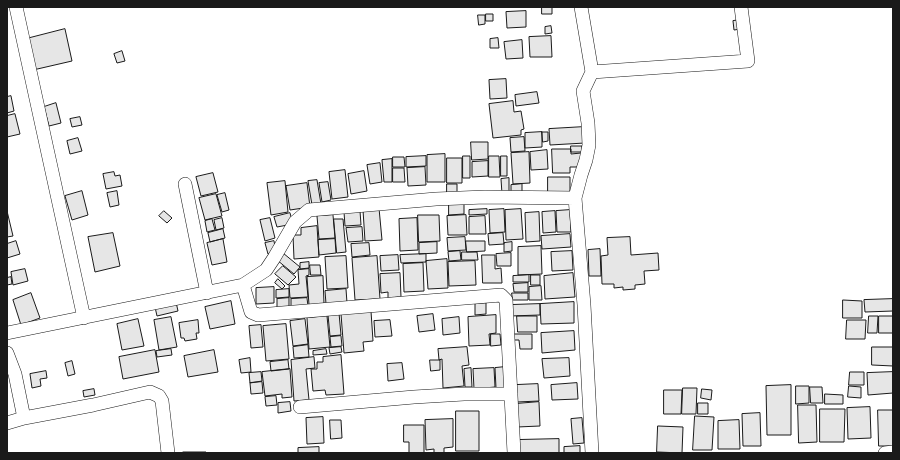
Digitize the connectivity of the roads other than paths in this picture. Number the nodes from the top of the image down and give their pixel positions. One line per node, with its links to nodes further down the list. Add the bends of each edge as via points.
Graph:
1 (16, 7): 9 (street)
2 (581, 7): 4 (street)
3 (741, 7): 4 (street, via 748,61)
4 (592, 72): 6 (street, via 583,91 590,145)
5 (185, 184): 8 (street)
6 (575, 198): 7 (street, via 436,199 309,210 296,222 266,270); 19 (street)
7 (243, 285): 8 (street); 12 (street, via 251,312 258,315 501,295 506,300)
8 (207, 293): 9 (street)
9 (84, 318): 10 (street)
10 (7, 333)
11 (7, 353): 14 (street, via 15,374)
12 (511, 394): 13 (street, via 414,397); 18 (street)
13 (300, 407)
14 (24, 418): 15 (street); 17 (street, via 150,392 159,396 162,401)
15 (7, 423)
16 (893, 452): 20 (street)
17 (168, 453)
18 (514, 453)
19 (592, 453)
20 (885, 453)

